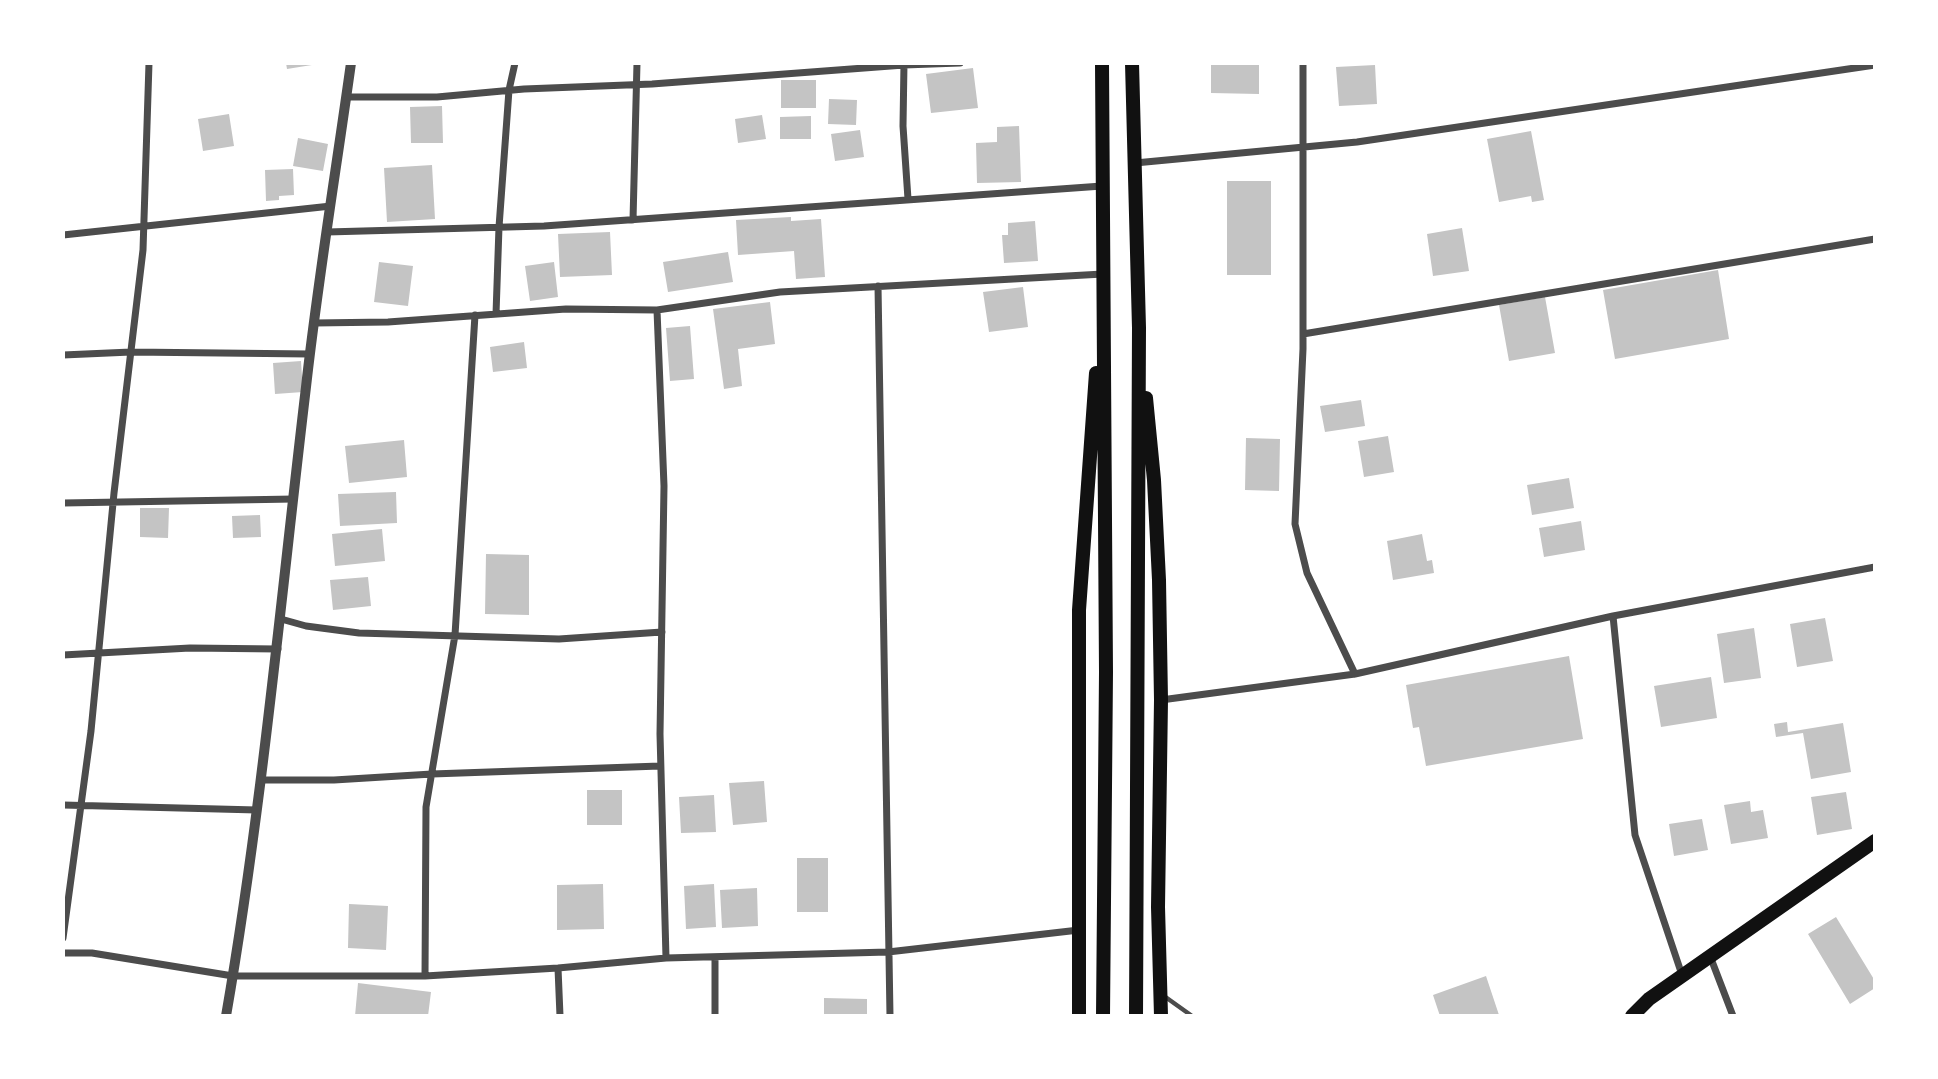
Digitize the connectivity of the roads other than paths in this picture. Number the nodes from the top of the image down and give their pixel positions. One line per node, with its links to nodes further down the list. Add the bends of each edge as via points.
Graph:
1 (149, 63): 20 (street)
2 (351, 63): 13 (street)
3 (515, 63): 12 (street)
4 (637, 63): 11 (street)
5 (960, 63): 9 (street)
6 (1102, 63): 16 (main road)
7 (1132, 63): 15 (main road)
8 (1303, 63): 14 (street)
9 (904, 64): 11 (street); 17 (street)
10 (1875, 65): 14 (street)
11 (638, 84): 12 (street); 19 (street)
12 (509, 90): 13 (street, via 437,97); 21 (street)
13 (346, 97): 18 (street)
14 (1304, 149): 15 (street); 32 (street)
15 (1135, 163): 31 (main road)
16 (1103, 186): 17 (street); 25 (main road)
17 (908, 198): 19 (street)
18 (331, 206): 20 (street); 22 (street)
19 (634, 220): 21 (street)
20 (144, 225): 23 (street); 33 (street)
21 (499, 228): 22 (street); 28 (street)
22 (327, 232): 30 (street)
23 (63, 235)
24 (1875, 239): 32 (street)
25 (1104, 274): 26 (street); 56 (main road, via 1079,610); 73 (main road)
26 (878, 286): 27 (street, via 780,292); 58 (street)
27 (657, 310): 28 (street); 42 (street, via 664,486)
28 (496, 314): 29 (street)
29 (475, 316): 30 (street); 43 (street)
30 (314, 323): 34 (street)
31 (1139, 328): 48 (main road, via 1154,480); 74 (main road)
32 (1303, 334): 47 (street, via 1295,524 1307,573)
33 (131, 352): 34 (street); 35 (street); 37 (street)
34 (310, 354): 36 (street)
35 (63, 355)
36 (294, 499): 37 (street); 41 (street)
37 (113, 501): 38 (street); 45 (street)
38 (63, 503)
39 (1875, 567): 40 (street)
40 (1613, 616): 47 (street); 66 (street, via 1635,835)
41 (281, 619): 43 (street, via 359,633); 44 (street)
42 (663, 632): 43 (street, via 559,639); 49 (street)
43 (454, 635): 50 (street)
44 (278, 649): 45 (street); 51 (street)
45 (99, 654): 46 (street); 52 (street)
46 (63, 655)
47 (1355, 674): 48 (street)
48 (1161, 699): 67 (main road)
49 (660, 766): 50 (street); 62 (street)
50 (432, 774): 51 (street); 65 (street, via 426,807)
51 (261, 779): 54 (street)
52 (81, 804): 53 (street); 54 (street); 57 (street)
53 (63, 805)
54 (257, 810): 64 (street)
55 (1875, 841): 60 (main road)
56 (1080, 930): 58 (street); 72 (main road)
57 (63, 938)
58 (888, 952): 61 (street); 71 (street)
59 (63, 953): 64 (street, via 92,953)
60 (1710, 956): 66 (main road); 78 (street)
61 (715, 957): 62 (street); 70 (street)
62 (666, 958): 63 (street)
63 (558, 968): 65 (street); 69 (street)
64 (233, 976): 65 (street); 68 (street)
65 (425, 976)
66 (1682, 976): 77 (main road)
67 (1160, 994): 75 (main road); 76 (lane)
68 (226, 1016)
69 (560, 1016)
70 (715, 1016)
71 (890, 1016)
72 (1079, 1016)
73 (1103, 1016)
74 (1136, 1016)
75 (1161, 1016)
76 (1192, 1016)
77 (1632, 1016)
78 (1733, 1016)

